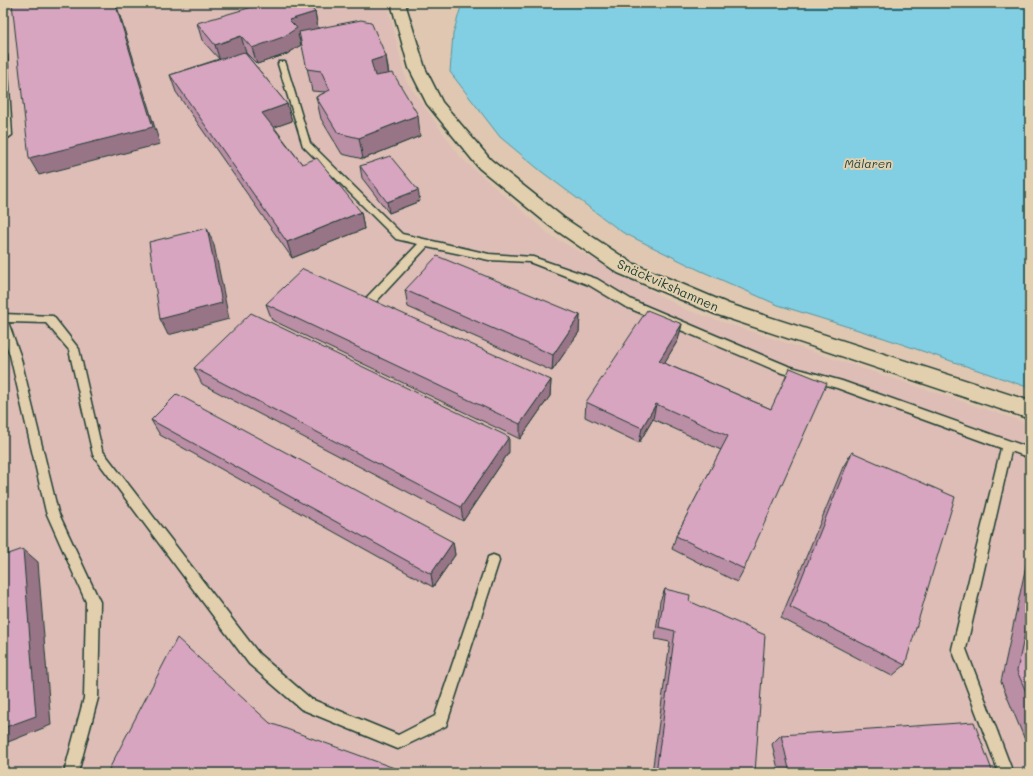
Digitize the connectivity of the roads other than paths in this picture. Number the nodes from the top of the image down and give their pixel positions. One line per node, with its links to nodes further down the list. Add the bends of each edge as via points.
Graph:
1 (398, 3): 10 (street, Snäckvikshamnen, via 417,68 434,104 485,164 556,222 625,268 722,309)
2 (3, 55): 4 (lane)
3 (282, 64): 6 (lane, via 306,144 399,237)
4 (4, 94): 5 (lane)
5 (8, 136)
6 (425, 243): 7 (lane); 11 (lane, via 488,257 530,259 592,282 628,303 786,370 838,384)
7 (370, 301)
8 (3, 318): 13 (lane, via 49,319 74,349 97,452 254,659 306,704 398,742 441,721)
9 (3, 321): 14 (lane, via 15,355 52,512 93,602 91,698)
10 (1030, 410)
11 (1007, 445): 12 (lane); 15 (lane, via 959,649)
12 (1030, 453)
13 (493, 561)
14 (71, 773)
15 (1006, 773)

